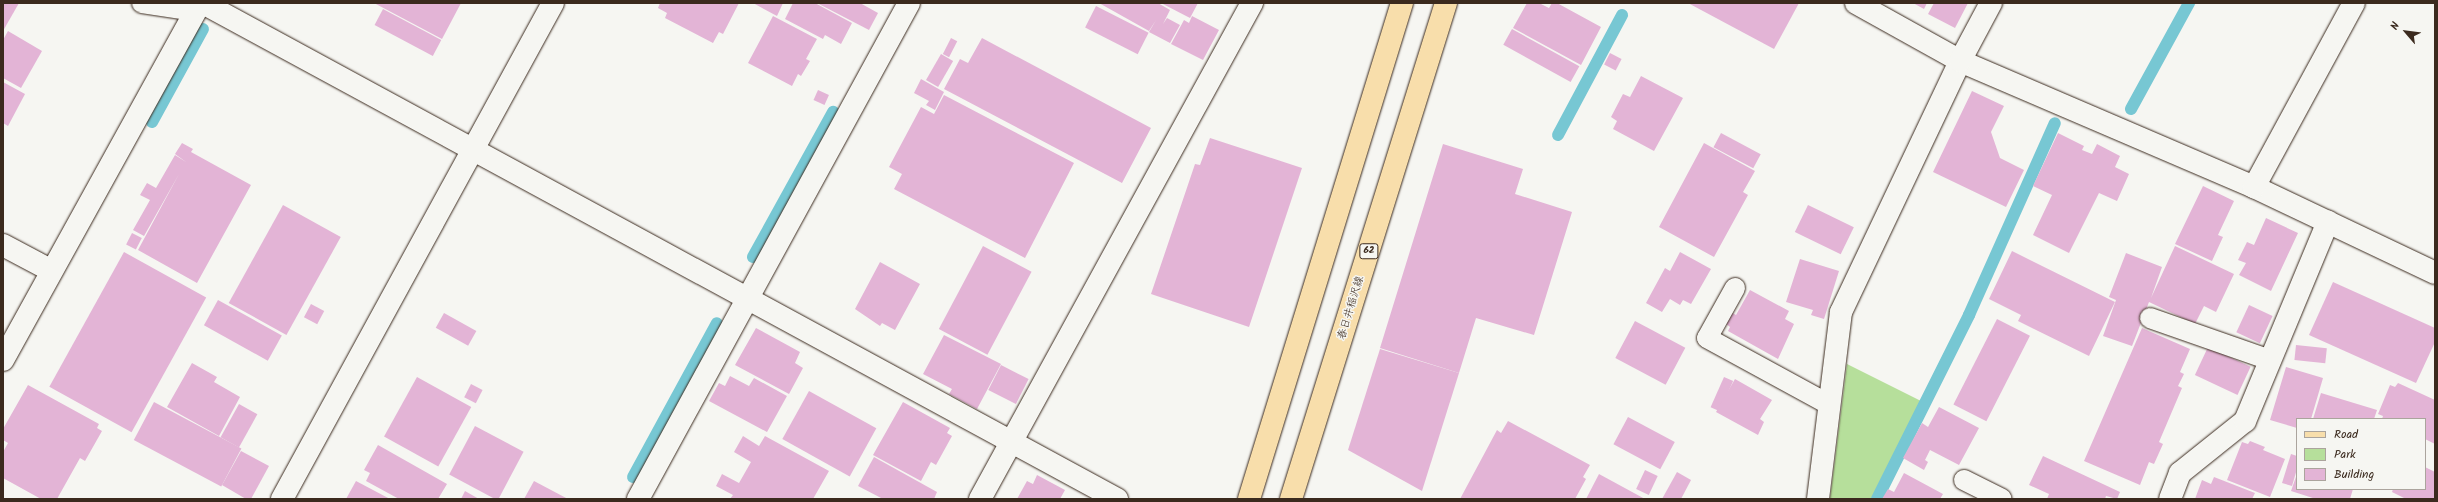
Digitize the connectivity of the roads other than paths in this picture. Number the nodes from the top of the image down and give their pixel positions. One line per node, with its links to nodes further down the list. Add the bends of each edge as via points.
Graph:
1 (142, 3): 10 (lane)
2 (553, 3): 12 (street)
3 (908, 3): 19 (street)
4 (1252, 3): 24 (street)
5 (1402, 3): 30 (main road)
6 (1446, 3): 31 (main road, 春日井稲沢線 / 62)
7 (1856, 3): 11 (street)
8 (1991, 3): 11 (street)
9 (2354, 3): 13 (street)
10 (199, 6): 12 (street); 16 (street)
11 (1960, 61): 13 (street); 23 (street, via 1841,312)
12 (473, 150): 19 (street); 26 (street)
13 (2254, 187): 14 (street)
14 (2328, 222): 17 (street); 22 (street)
15 (3, 245): 16 (street)
16 (52, 271): 21 (street)
17 (2435, 273)
18 (1734, 288): 23 (lane, via 1707,338)
19 (747, 298): 24 (street); 27 (street)
20 (2150, 318): 22 (lane)
21 (3, 360)
22 (2270, 360): 34 (street, via 2245,421 2180,473)
23 (1830, 405): 32 (street)
24 (1012, 441): 28 (street); 29 (street)
25 (1964, 480): 33 (lane)
26 (282, 499)
27 (638, 499)
28 (980, 499)
29 (1117, 499)
30 (1249, 499)
31 (1291, 499)
32 (1818, 499)
33 (2002, 499)
34 (2170, 499)

